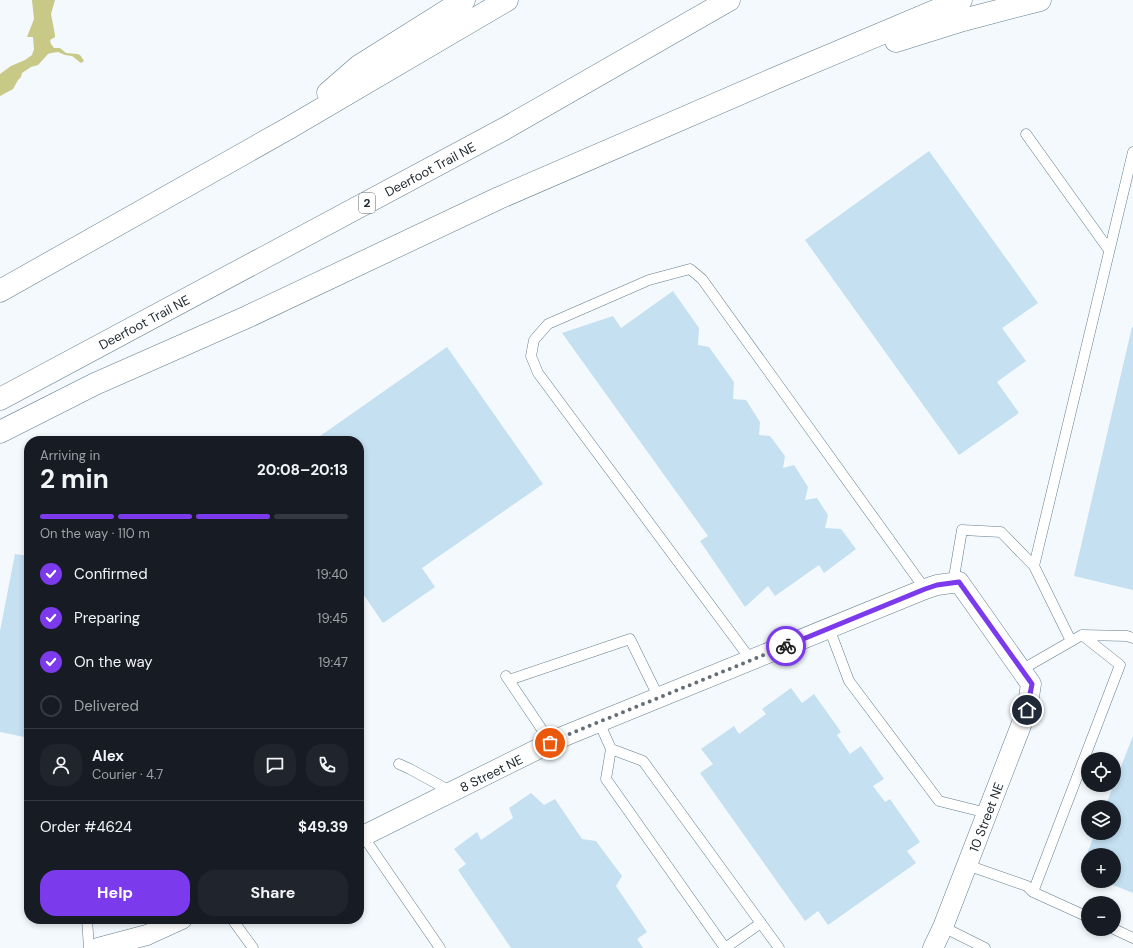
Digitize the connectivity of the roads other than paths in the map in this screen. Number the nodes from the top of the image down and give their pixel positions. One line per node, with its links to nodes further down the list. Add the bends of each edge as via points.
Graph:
1 (464, 0): 7 (highway, via 359,66)
2 (507, 0): 7 (highway)
3 (729, 0): 12 (highway, Deerfoot Trail NE / 2, via 504,129)
4 (961, 0): 6 (highway)
5 (1040, 0): 6 (highway, via 963,20)
6 (776, 78): 13 (highway, via 499,198 247,318 95,384)
7 (289, 128): 11 (highway)
8 (1026, 134): 10 (lane)
9 (1133, 152): 10 (lane)
10 (1109, 250): 14 (lane)
11 (0, 291)
12 (0, 399)
13 (0, 432)
14 (1034, 566): 15 (lane, via 1001,532 962,530); 20 (lane)
15 (956, 582): 16 (street, 8 Street NE); 22 (street)
16 (925, 589): 17 (street, 8 Street NE); 21 (lane, via 702,279 690,269 649,280 548,324 534,340 531,356 538,373)
17 (829, 628): 21 (street, 8 Street NE); 29 (lane, via 849,681 939,801)
18 (1082, 635): 19 (lane); 20 (lane); 33 (lane, via 1120,665)
19 (1133, 638)
20 (1071, 641): 22 (lane)
21 (751, 660): 23 (street, 8 Street NE)
22 (1026, 677): 29 (street, 10 Street NE, via 1027,710)
23 (659, 698): 24 (street, 8 Street NE); 25 (lane, via 630,639 508,678)
24 (600, 722): 25 (street, 8 Street NE); 26 (lane)
25 (550, 743): 28 (street, 8 Street NE)
26 (611, 749): 35 (lane, via 643,761); 46 (lane, via 606,779)
27 (399, 764): 28 (lane)
28 (452, 792): 30 (street, 8 Street NE)
29 (987, 813): 32 (street, 10 Street NE)
30 (364, 836)
31 (364, 841): 45 (lane)
32 (967, 865): 33 (lane, via 1027,886); 39 (street, 10 Street NE)
33 (1033, 892): 34 (lane)
34 (1081, 914)
35 (761, 923): 46 (lane); 47 (lane)
36 (87, 924): 42 (lane)
37 (171, 924): 43 (street, via 147,935)
38 (236, 924): 44 (lane)
39 (943, 927): 48 (street, 10 Street NE); 49 (lane)
40 (1121, 932): 41 (lane)
41 (1133, 938)
42 (89, 948)
43 (98, 948)
44 (253, 948)
45 (440, 948)
46 (725, 948)
47 (779, 948)
48 (933, 948)
49 (985, 948)

